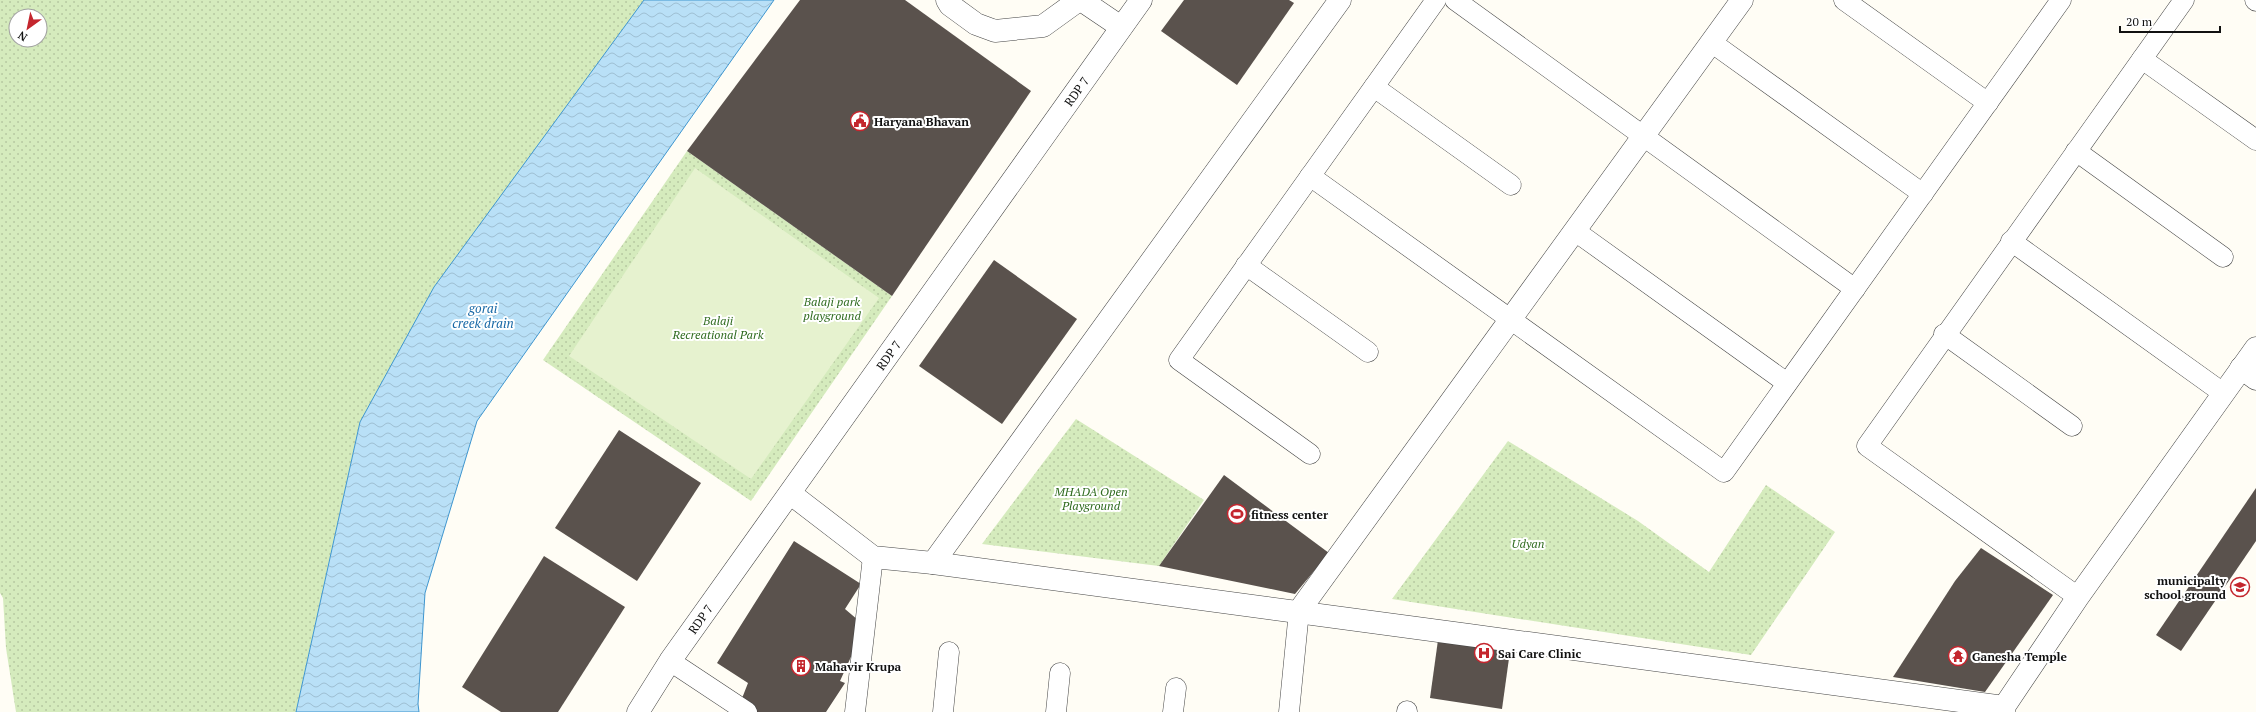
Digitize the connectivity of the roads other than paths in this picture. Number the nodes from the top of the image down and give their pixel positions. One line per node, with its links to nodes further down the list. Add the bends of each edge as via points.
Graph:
1 (947, 0): 2 (street, via 976,24 995,31 1043,26)
2 (1080, 0): 11 (street)
3 (1141, 0): 11 (street, RDP 7)
4 (1340, 0): 38 (street)
5 (1436, 0): 14 (lane)
6 (1455, 0): 16 (lane)
7 (1742, 0): 12 (street)
8 (1844, 0): 15 (lane)
9 (2184, 0): 13 (lane)
10 (2054, 2): 15 (lane)
11 (1121, 27): 36 (street, RDP 7)
12 (1711, 42): 16 (street); 21 (lane)
13 (2142, 59): 17 (lane); 18 (lane)
14 (1374, 87): 19 (lane); 20 (lane)
15 (1988, 103): 21 (lane)
16 (1643, 136): 22 (street); 26 (lane)
17 (2256, 140)
18 (2076, 151): 23 (lane); 24 (lane)
19 (1310, 176): 25 (lane); 27 (lane)
20 (1511, 185)
21 (1923, 194): 26 (lane)
22 (1575, 231): 27 (street); 32 (lane)
23 (2011, 241): 28 (lane); 33 (lane)
24 (2223, 257)
25 (1246, 265): 30 (lane); 35 (lane, via 1179,360)
26 (1855, 289): 32 (lane)
27 (1511, 320): 32 (lane, via 1724,472); 40 (street)
28 (1944, 334): 34 (lane); 39 (lane, via 1867,446)
29 (2256, 348): 31 (street)
30 (1368, 352)
31 (2248, 374): 33 (street)
32 (1787, 383)
33 (2223, 393): 39 (street)
34 (2072, 426)
35 (1310, 454)
36 (791, 494): 37 (street); 42 (street, RDP 7)
37 (873, 558): 38 (street); 48 (lane)
38 (933, 563): 40 (street)
39 (2078, 596): 45 (street)
40 (1299, 611): 45 (street); 52 (lane)
41 (949, 652): 49 (lane)
42 (670, 661): 46 (street, RDP 7); 47 (lane)
43 (1060, 673): 50 (lane)
44 (1176, 688): 51 (lane)
45 (2004, 709)
46 (638, 712)
47 (747, 712)
48 (855, 712)
49 (943, 712)
50 (1056, 712)
51 (1173, 712)
52 (1289, 712)

